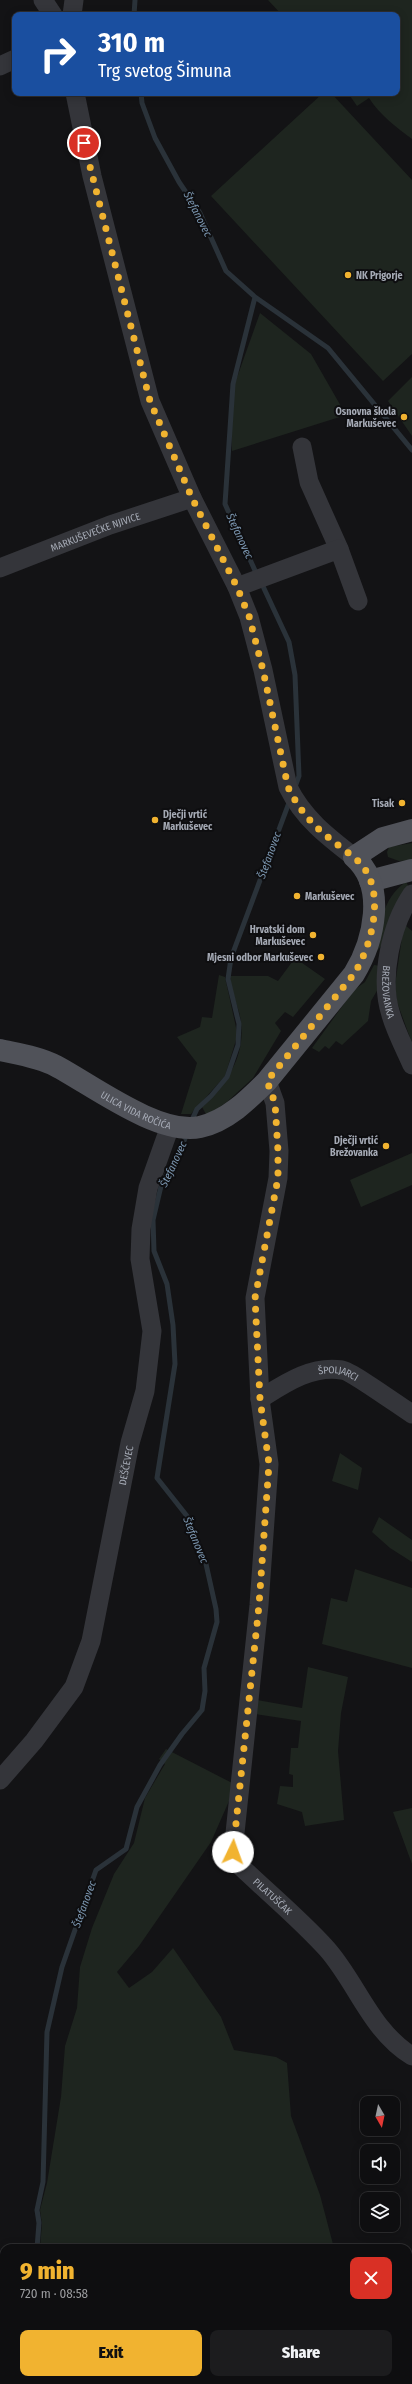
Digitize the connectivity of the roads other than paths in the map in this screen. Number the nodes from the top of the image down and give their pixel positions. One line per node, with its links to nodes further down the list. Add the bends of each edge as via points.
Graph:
1 (43, 0): 3 (street)
2 (74, 0): 4 (street)
3 (51, 12)
4 (72, 12)
5 (12, 60): 6 (street)
6 (0, 66)
7 (76, 96): 9 (street, via 92,176 150,401)
8 (302, 447): 10 (street, via 309,482)
9 (192, 498): 11 (street, MARKUŠEVEČKE NJIVICE, via 110,525); 12 (street)
10 (339, 549): 12 (street); 13 (street)
11 (0, 568)
12 (243, 585): 15 (street, via 288,787 300,808 327,836)
13 (358, 601)
14 (412, 830): 15 (main road, via 382,838)
15 (354, 857): 17 (main road, via 364,868)
16 (412, 870): 17 (main road)
17 (370, 881): 21 (main road, via 374,916 362,960 354,974)
18 (412, 894): 20 (street, BREŽOVANKA, via 399,915 390,950 387,994 391,1015)
19 (0, 1050): 22 (main road, ULICA VIDA ROČIĆA, via 54,1065 137,1112)
20 (412, 1066)
21 (267, 1081): 22 (main road, via 230,1114); 23 (street, PILATUŠČAK, via 275,1103 278,1178 255,1298)
22 (184, 1127): 25 (street, DEŠČEVEC, via 148,1188 141,1229 140,1259 152,1331 145,1391 130,1443 92,1642 74,1687 34,1741)
23 (260, 1399): 24 (street, ŠPOLJARCI, via 291,1380 318,1369 343,1370); 26 (street, PILATUŠČAK, via 269,1464 259,1605 233,1852 236,1862 327,1950 379,2026 392,2042)
24 (412, 1414)
25 (0, 1780)
26 (412, 2056)

